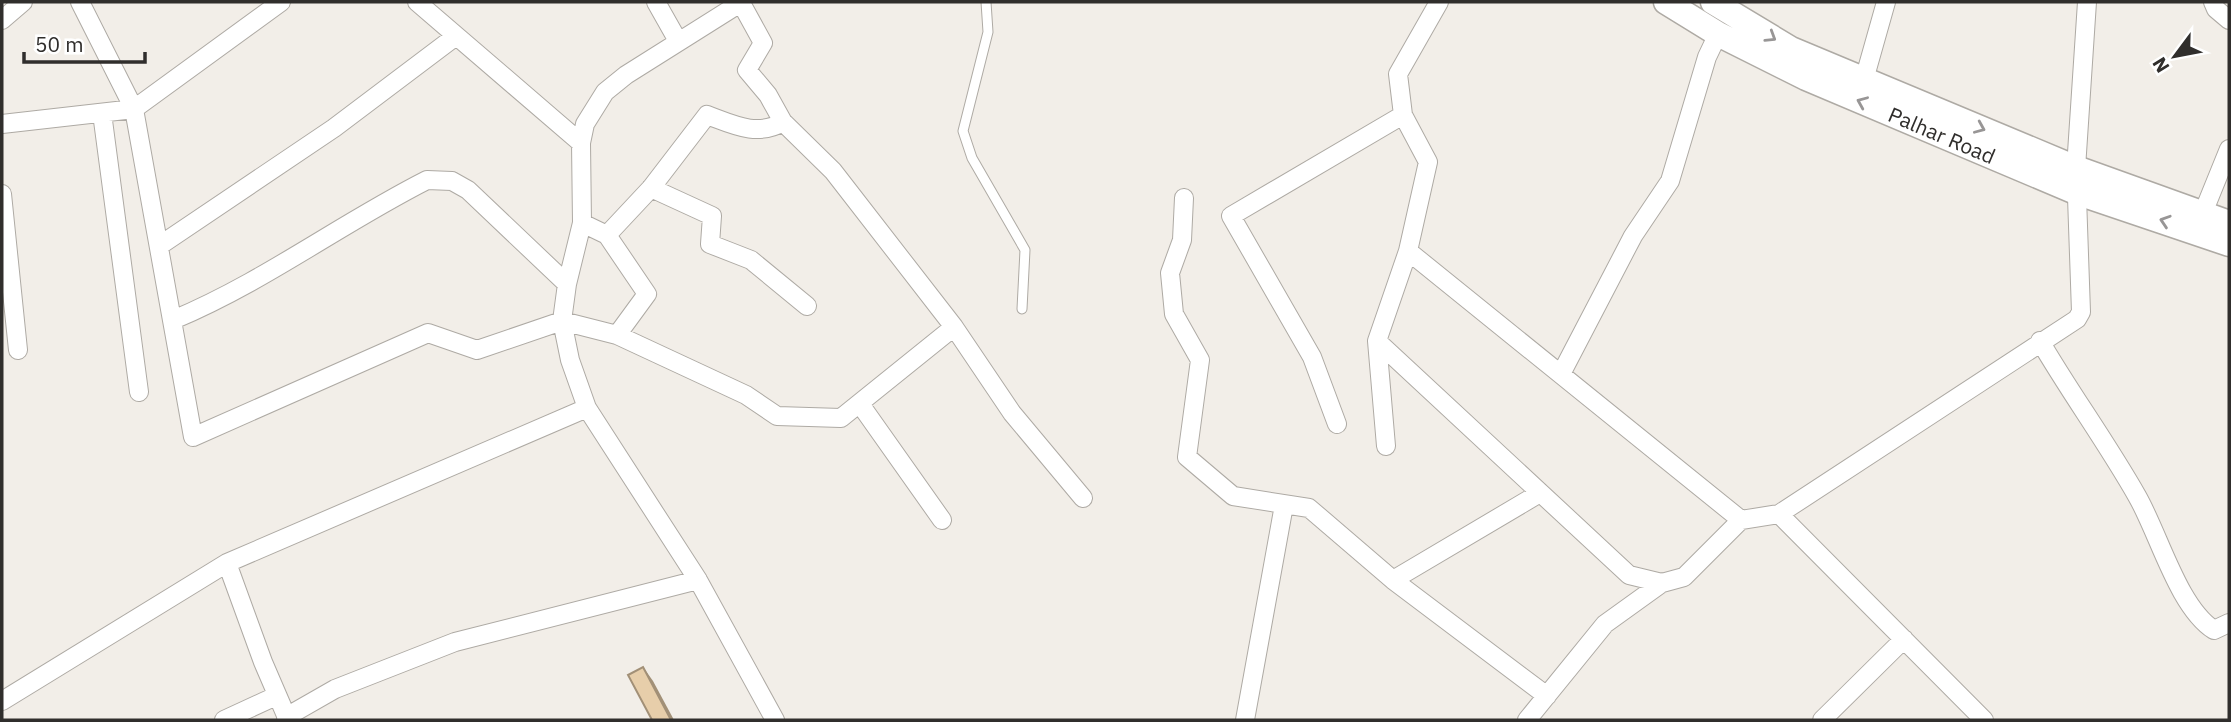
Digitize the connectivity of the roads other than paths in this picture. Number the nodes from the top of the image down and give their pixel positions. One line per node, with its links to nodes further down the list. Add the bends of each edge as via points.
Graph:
1 (23, 2): 14 (street)
2 (80, 2): 20 (street)
3 (281, 2): 20 (street)
4 (417, 2): 17 (street)
5 (656, 2): 18 (street)
6 (986, 2): 41 (lane, via 988,32 963,131 972,158 1025,250)
7 (1439, 2): 22 (street, via 1398,74)
8 (1667, 2): 16 (main road, Palhar Road)
9 (1713, 2): 19 (main road, Palhar Road, one-way to 19, via 1791,50)
10 (1886, 2): 19 (street)
11 (2087, 2): 27 (street)
12 (2213, 2): 15 (street)
13 (742, 3): 18 (street); 23 (street, via 762,43 747,70)
14 (2, 20)
15 (2229, 20)
16 (1718, 34): 29 (main road, Palhar Road, one-way to 16, via 1806,78); 49 (street, via 1670,181 1633,236)
17 (456, 36): 25 (street); 37 (street, via 334,128)
18 (678, 41): 25 (street, via 605,92 586,124)
19 (1864, 80): 27 (main road, Palhar Road, one-way to 27)
20 (134, 109): 21 (street); 37 (street)
21 (102, 113): 24 (street); 50 (street)
22 (1403, 115): 38 (street, via 1428,162); 53 (street, via 1231,216 1312,357)
23 (783, 122): 28 (street, via 768,130 735,126 708,115); 44 (street, via 833,171)
24 (2, 124)
25 (581, 143): 34 (street)
26 (2229, 149): 32 (street)
27 (2076, 168): 29 (street); 32 (main road, Palhar Road)
28 (651, 188): 35 (street); 40 (street, via 712,216 710,244 751,260)
29 (2078, 193): 36 (main road, Palhar Road, one-way to 29); 47 (street, via 2081,312)
30 (2, 194): 48 (street)
31 (1184, 198): 57 (street, via 1182,240 1170,273 1174,314 1200,360 1188,457 1233,496)
32 (2203, 213): 33 (main road, Palhar Road)
33 (2229, 222)
34 (582, 223): 35 (street); 39 (street)
35 (607, 235): 45 (street, via 647,294)
36 (2229, 244)
37 (159, 246): 42 (street)
38 (1408, 251): 46 (street); 49 (street)
39 (567, 284): 42 (street, via 468,190 453,181 427,180 220,301); 43 (street)
40 (807, 306)
41 (1022, 309)
42 (173, 320): 43 (street, via 193,437 428,333 477,350)
43 (562, 321): 45 (street); 52 (street)
44 (954, 327): 51 (street); 56 (street, via 1012,413)
45 (617, 335): 51 (street, via 746,395 777,416 841,418)
46 (1377, 341): 54 (street); 55 (street)
47 (2040, 341): 58 (street); 65 (street, via 2138,496 2188,599 2214,630)
48 (18, 350)
49 (1561, 374): 60 (street)
50 (139, 393)
51 (860, 404): 59 (street)
52 (587, 408): 61 (street); 62 (street)
53 (1337, 424)
54 (1386, 446)
55 (1541, 493): 63 (street); 64 (street, via 1629,575)
56 (1083, 498)
57 (1284, 505): 63 (street, via 1310,508); 73 (street)
58 (1779, 513): 60 (street); 66 (street)
59 (942, 520)
60 (1741, 520): 64 (street, via 1684,577)
61 (227, 563): 67 (street); 69 (street)
62 (698, 580): 70 (street, via 455,642 335,689); 72 (street)
63 (1393, 580): 68 (street)
64 (1662, 583): 68 (street, via 1605,624)
65 (2229, 623)
66 (1904, 639): 75 (street); 76 (street)
67 (276, 696): 70 (street); 71 (street)
68 (1547, 696): 74 (street)
69 (2, 701)
70 (287, 719)
71 (224, 720)
72 (775, 720)
73 (1245, 720)
74 (1527, 720)
75 (1822, 720)
76 (1984, 720)

